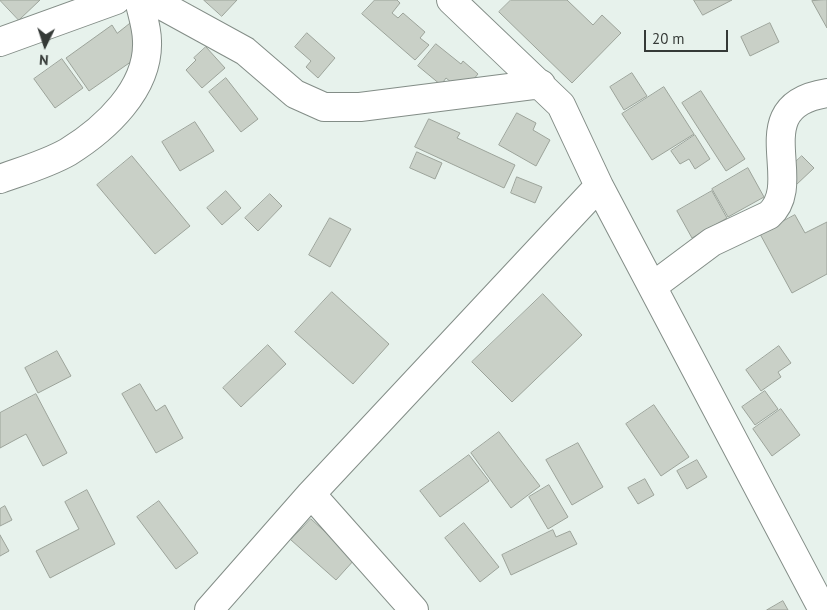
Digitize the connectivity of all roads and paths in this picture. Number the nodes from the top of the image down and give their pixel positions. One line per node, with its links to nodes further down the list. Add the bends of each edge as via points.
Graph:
1 (116, 0): 5 (street)
2 (139, 0): 8 (street, via 147,42 141,77 123,107 67,152)
3 (152, 0): 6 (street, via 245,51 295,94 324,107 360,107)
4 (451, 0): 6 (street)
5 (0, 42)
6 (540, 84): 9 (street, via 560,104)
7 (827, 93): 10 (street, via 794,104 785,118 781,191 775,209 769,215 712,242)
8 (0, 179)
9 (599, 186): 10 (street); 11 (street)
10 (653, 286): 14 (street)
11 (312, 494): 12 (street); 13 (street)
12 (209, 610)
13 (414, 610)
14 (822, 610)

